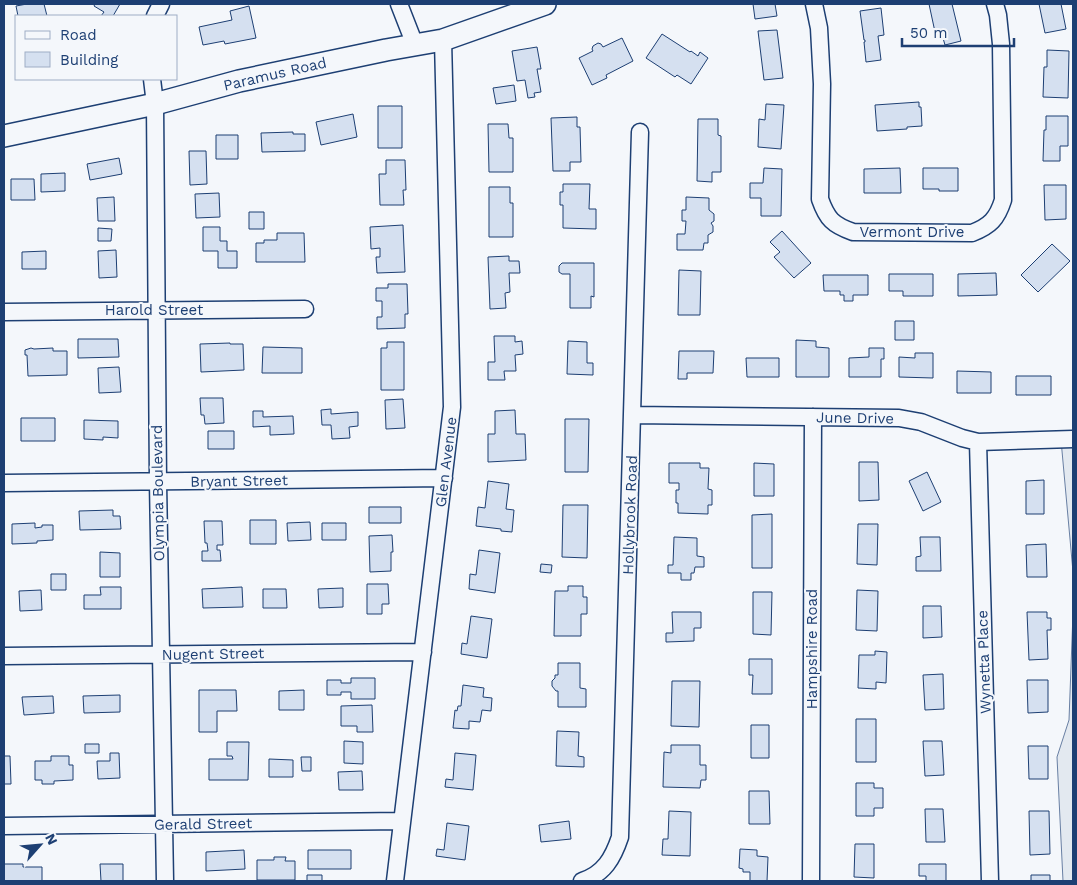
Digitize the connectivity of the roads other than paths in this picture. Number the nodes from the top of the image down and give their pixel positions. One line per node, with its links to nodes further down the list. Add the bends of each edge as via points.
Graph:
1 (162, 4): 6 (street)
2 (399, 4): 8 (street)
3 (545, 4): 7 (main road, Paramus Road)
4 (814, 4): 5 (street, Vermont Drive, via 819,28 822,84 820,199 824,211 841,228 853,232 972,233 993,221 1003,200 1001,44)
5 (995, 4)
6 (156, 15)
7 (443, 40): 8 (main road, Paramus Road); 20 (street, Glen Avenue, via 452,407)
8 (415, 45): 10 (main road, Paramus Road, via 239,81)
9 (152, 80): 10 (street, Olympia Boulevard)
10 (155, 104): 12 (main road, Paramus Road); 14 (street, Olympia Boulevard)
11 (640, 132): 16 (street, Hollybrook Road)
12 (4, 136)
13 (305, 309): 14 (street, Harold Street)
14 (156, 310): 15 (street, Harold Street); 21 (street, Olympia Boulevard)
15 (4, 312)
16 (632, 415): 17 (street, June Drive); 31 (street, Hollybrook Road, via 620,837 608,863)
17 (813, 417): 19 (street, June Drive, via 899,418 921,422); 32 (street, Hampshire Road)
18 (1073, 439): 19 (street, June Drive)
19 (978, 442): 33 (street, Wynetta Place)
20 (444, 478): 21 (street, Bryant Street); 23 (street, Glen Avenue)
21 (158, 482): 22 (street, Bryant Street); 24 (street, Olympia Boulevard)
22 (4, 483)
23 (423, 652): 24 (street, Nugent Street); 26 (street, Glen Avenue)
24 (160, 655): 25 (street, Nugent Street); 27 (street, Olympia Boulevard)
25 (4, 656)
26 (402, 821): 27 (street, Gerald Street); 30 (street, Glen Avenue)
27 (164, 824): 28 (street, Gerald Street); 29 (street, Olympia Boulevard)
28 (4, 826)
29 (165, 881)
30 (395, 881)
31 (582, 881)
32 (811, 881)
33 (990, 881)

